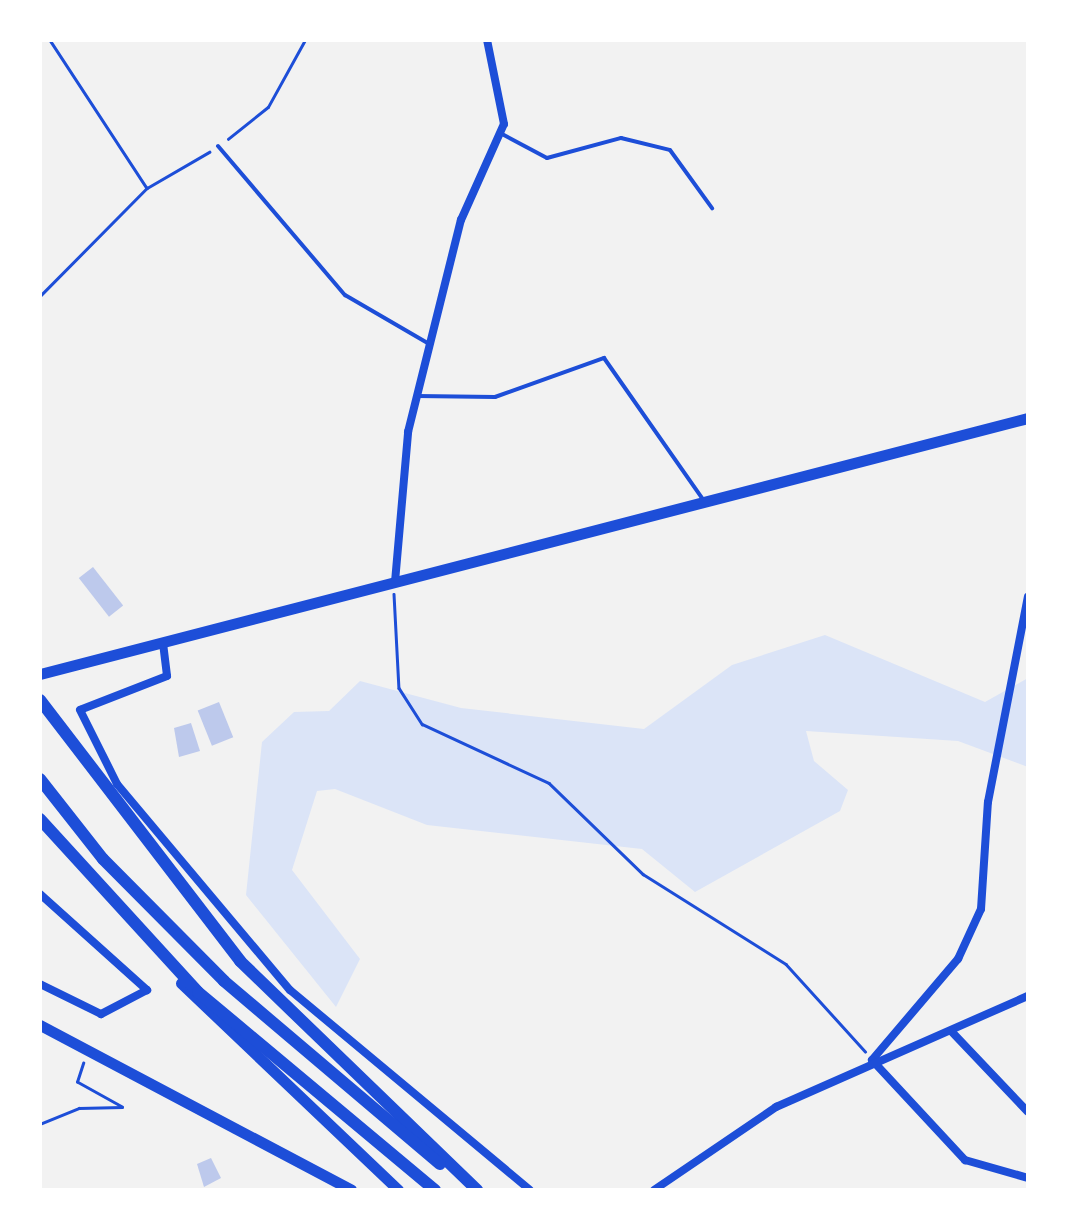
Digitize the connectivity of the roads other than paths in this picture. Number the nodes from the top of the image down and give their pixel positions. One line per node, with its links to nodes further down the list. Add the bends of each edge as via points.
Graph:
1 (487, 40): 2 (street)
2 (502, 134): 4 (lane, via 547,158 621,138 670,150); 5 (street, via 461,220)
3 (218, 146): 5 (lane, via 345,295)
4 (712, 208)
5 (430, 345): 6 (street)
6 (417, 396): 8 (lane, via 495,397 604,358 694,476); 9 (street)
7 (1028, 418): 8 (main road)
8 (704, 504): 9 (main road)
9 (395, 583): 11 (main road)
10 (1028, 596): 23 (street, via 988,802 982,908 958,959)
11 (163, 643): 12 (main road); 30 (street, via 167,676 80,710 117,784 290,990)
12 (40, 674)
13 (40, 700): 29 (highway, via 240,961)
14 (40, 779): 29 (highway, via 103,859 266,1022)
15 (40, 819): 17 (highway)
16 (40, 894): 18 (street, via 147,990 109,1015)
17 (142, 938): 27 (main road, via 236,1044); 28 (highway, via 297,1081)
18 (40, 984)
19 (1024, 998): 20 (street); 22 (street)
20 (1028, 1008)
21 (40, 1025): 26 (main road)
22 (952, 1032): 23 (street); 24 (street)
23 (872, 1060): 25 (street, via 966,1160); 31 (street, via 776,1107)
24 (1028, 1112)
25 (1028, 1178)
26 (352, 1190)
27 (398, 1190)
28 (435, 1190)
29 (476, 1190)
30 (530, 1190)
31 (654, 1190)

